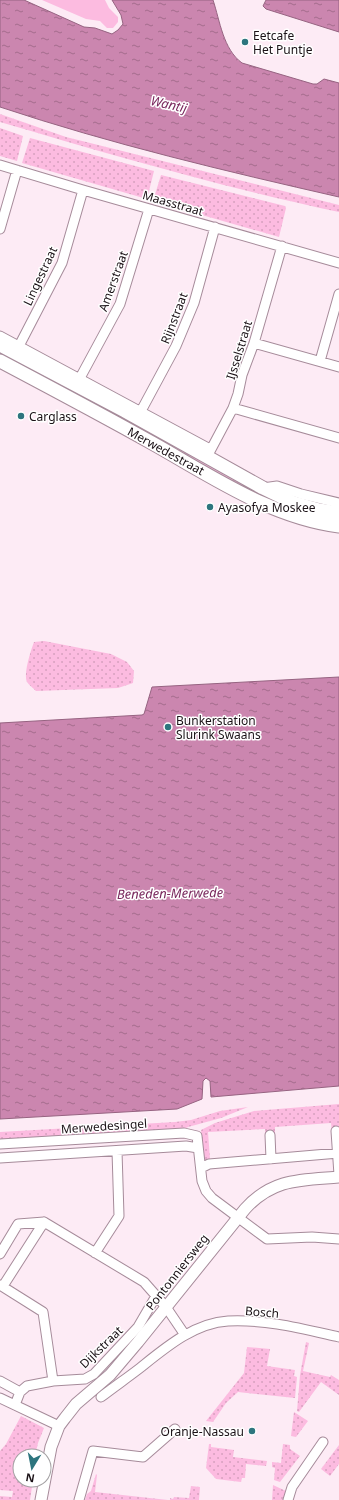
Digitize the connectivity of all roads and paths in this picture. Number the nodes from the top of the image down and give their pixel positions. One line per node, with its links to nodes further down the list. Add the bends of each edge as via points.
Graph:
1 (0, 165): 2 (street, Maasstraat)
2 (17, 170): 3 (street, Maasstraat); 6 (street)
3 (83, 190): 4 (street, Maasstraat); 13 (street, Lingestraat, via 62,263)
4 (149, 209): 5 (street, Maasstraat); 17 (street, Amerstraat, via 120,304)
5 (215, 227): 7 (street, Maasstraat); 19 (street, Rijnstraat, via 194,303 176,346)
6 (0, 229)
7 (282, 246): 8 (street, Maasstraat); 11 (street, IJsselstraat)
8 (339, 263)
9 (339, 294): 15 (street)
10 (0, 336): 13 (street, Merwedestraat)
11 (254, 343): 15 (street); 18 (street, IJsselstraat)
12 (0, 345): 20 (main road, Merwedestraat)
13 (19, 346): 17 (street, Merwedestraat)
14 (0, 361): 21 (main road, Merwedestraat)
15 (320, 361): 16 (street)
16 (339, 367)
17 (80, 378): 19 (street, Merwedestraat)
18 (233, 408): 22 (street); 23 (street, IJsselstraat)
19 (140, 411): 23 (street, Merwedestraat)
20 (125, 412): 21 (street); 23 (main road, Merwedestraat)
21 (117, 424): 24 (main road, Merwedestraat, via 255,500 291,515)
22 (339, 438)
23 (208, 453): 24 (main road, Merwedestraat, via 263,488)
24 (335, 519)
25 (336, 1131): 30 (street, Pontonniersweg)
26 (270, 1135): 32 (street)
27 (0, 1144): 28 (street, Merwedesingel, via 184,1133 197,1136)
28 (198, 1148): 29 (street, Merwedesingel, via 186,1146); 33 (street, Merwedesingel)
29 (117, 1151): 31 (street, Merwedesingel); 38 (street, via 119,1216)
30 (338, 1153): 32 (street); 34 (street, Pontonniersweg)
31 (0, 1158)
32 (271, 1158): 33 (street, via 209,1164)
33 (201, 1168): 35 (street, Merwedesingel, via 206,1191)
34 (339, 1176): 35 (street, Pontonniersweg, via 294,1181 268,1189 252,1201)
35 (237, 1218): 37 (street, Merwedesingel, via 267,1239); 42 (street, Pontonniersweg)
36 (44, 1222): 38 (street); 39 (street, via 18,1224); 40 (street)
37 (339, 1239)
38 (95, 1253): 41 (street, via 144,1282)
39 (0, 1254)
40 (1, 1286): 45 (street, via 43,1312)
41 (156, 1296): 42 (street); 45 (street, Dijkstraat, via 138,1327 94,1374 85,1379)
42 (166, 1307): 43 (street); 51 (street, Pontonniersweg, via 110,1375 76,1404)
43 (185, 1335): 44 (street, Bosch, via 227,1321 270,1323); 48 (street, Bosch)
44 (339, 1337)
45 (53, 1380): 47 (street, Dijkstraat, via 27,1386)
46 (0, 1381): 47 (street)
47 (20, 1392): 50 (street)
48 (101, 1397)
49 (0, 1398): 50 (street)
50 (15, 1405): 51 (street)
51 (59, 1426): 54 (street, Pontonniersweg, via 51,1447)
52 (176, 1429): 55 (street, via 143,1457 94,1451)
53 (323, 1442): 56 (street, via 292,1488)
54 (41, 1500)
55 (79, 1500)
56 (288, 1500)

